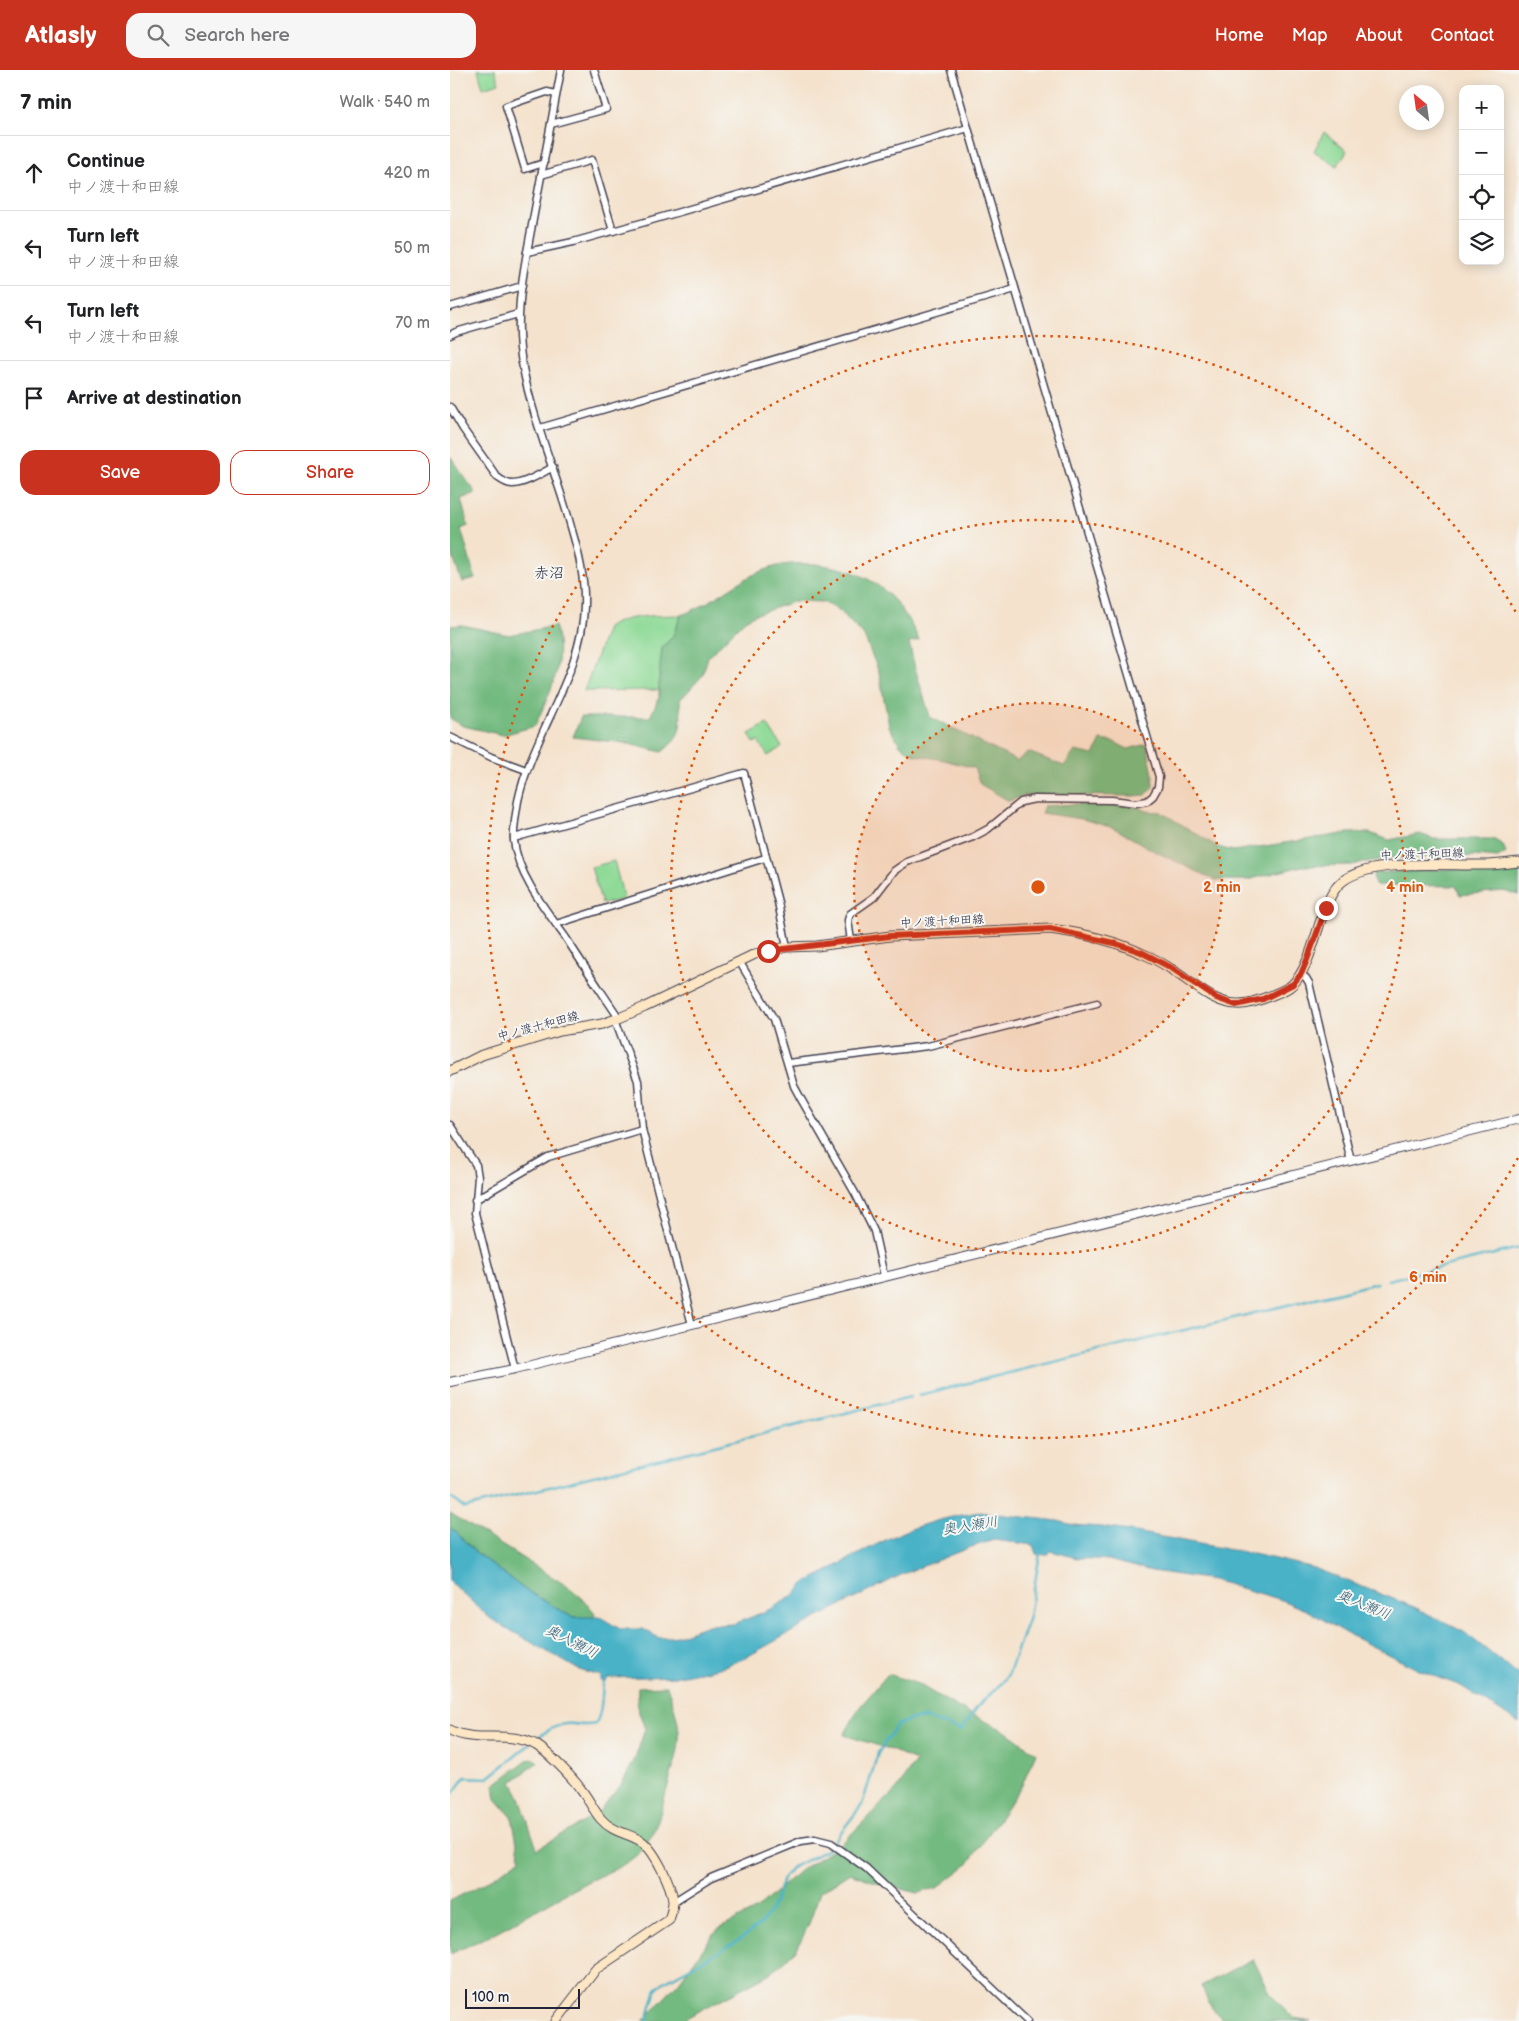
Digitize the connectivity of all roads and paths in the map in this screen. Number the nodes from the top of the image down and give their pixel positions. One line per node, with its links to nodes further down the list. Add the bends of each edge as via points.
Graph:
1 (561, 70): 4 (street)
2 (594, 70): 5 (street, via 606,109)
3 (951, 70): 6 (street)
4 (556, 94): 5 (street); 7 (street, via 548,92 506,106 525,169)
5 (551, 124): 7 (street)
6 (968, 128): 9 (street); 12 (street)
7 (544, 163): 8 (street)
8 (541, 175): 9 (street, via 592,160); 10 (street)
9 (613, 231): 10 (street)
10 (527, 252): 11 (street)
11 (522, 286): 13 (street); 14 (street)
12 (1015, 289): 17 (street); 25 (street, via 1155,762 1158,787 1147,801 1136,803 1035,799 1021,802 988,829 907,862 894,871 874,897 850,914)
13 (450, 307)
14 (518, 314): 15 (street); 17 (street, via 523,369)
15 (450, 335)
16 (450, 407): 18 (street, via 462,429 504,482 520,482)
17 (540, 428): 18 (street)
18 (554, 467): 20 (street, via 580,559 584,608 570,668)
19 (450, 737): 20 (street)
20 (526, 770): 21 (street)
21 (514, 838): 22 (street, via 744,773); 24 (street, via 525,874)
22 (765, 858): 24 (street); 26 (street)
23 (1519, 862): 28 (main road, 中ノ渡十和田線, via 1388,867 1356,873 1332,892)
24 (556, 924): 30 (street)
25 (851, 941): 26 (main road, 中ノ渡十和田線); 28 (main road, 中ノ渡十和田線, via 991,931 1065,931 1141,952 1216,998 1236,1005 1263,999 1288,988)
26 (787, 947): 27 (main road, 中ノ渡十和田線)
27 (739, 961): 30 (main road, 中ノ渡十和田線); 31 (street, via 774,1019)
28 (1301, 974): 36 (street, via 1309,983)
29 (1097, 1003): 31 (street, via 928,1046)
30 (617, 1018): 32 (main road, 中ノ渡十和田線, via 602,1024 560,1031 482,1055); 35 (street, via 638,1081)
31 (788, 1063): 38 (street, via 801,1099 874,1231)
32 (450, 1071)
33 (1519, 1119): 36 (street)
34 (450, 1125): 37 (street, via 476,1165)
35 (642, 1130): 37 (street, via 548,1157); 39 (street)
36 (1351, 1161): 38 (street)
37 (475, 1200): 40 (street)
38 (884, 1276): 39 (street)
39 (692, 1325): 40 (street)
40 (515, 1369): 41 (street)
41 (450, 1382)
42 (450, 1730): 43 (main road, via 464,1736 536,1745 577,1783 608,1826 648,1847 668,1884)
43 (673, 1902): 44 (main road, via 669,1920 596,1969); 45 (street, via 711,1878 801,1841 815,1839 830,1843 866,1868)
44 (556, 2021)
45 (1027, 2021)

